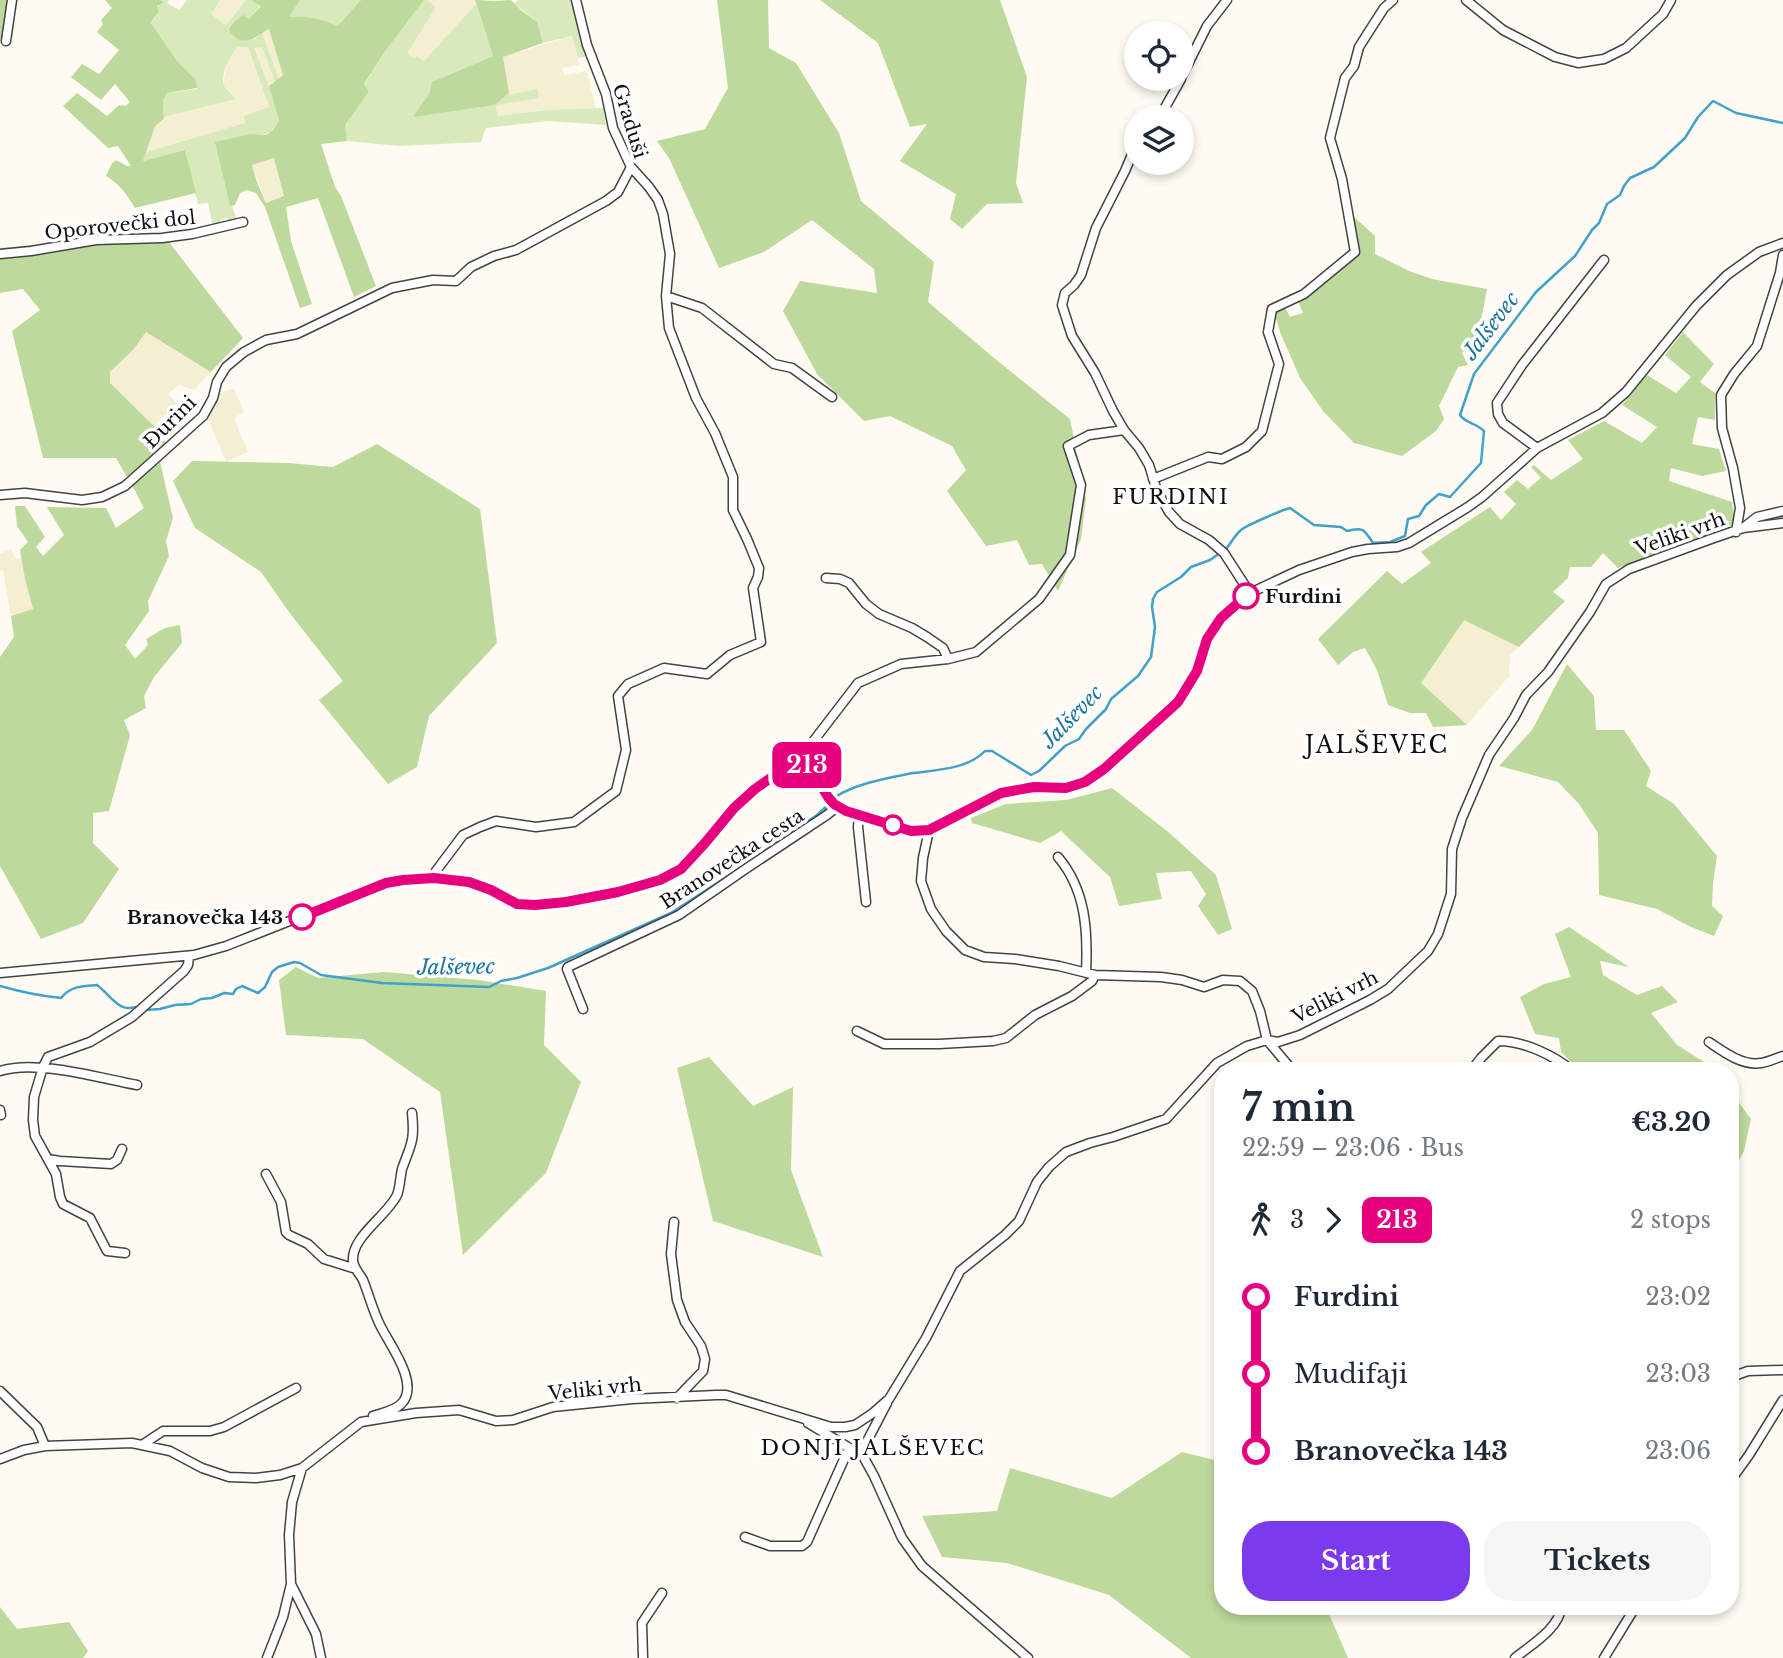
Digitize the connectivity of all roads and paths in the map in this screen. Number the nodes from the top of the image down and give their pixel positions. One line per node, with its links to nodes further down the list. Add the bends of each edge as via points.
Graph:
1 (12, 0): 7 (street)
2 (576, 0): 9 (street, Graduši, via 613,128)
3 (1227, 0): 8 (street)
4 (1393, 0): 21 (street, via 1359,47 1345,78 1330,138 1355,252 1304,294 1272,309 1268,331 1279,364 1262,432 1247,447 1222,459 1208,457)
5 (1466, 0): 6 (street, via 1503,30 1555,57 1578,62 1604,59 1626,48 1663,14)
6 (1671, 0)
7 (6, 41)
8 (1194, 52)
9 (631, 167): 16 (street, Graduši, via 618,192 606,201 516,250 471,267); 17 (street, via 649,187 663,214 670,254)
10 (1124, 173): 19 (street, via 1096,228 1081,275 1065,293 1062,305 1072,337)
11 (243, 222): 13 (street, Oporovečki dol, via 162,238 96,240)
12 (1783, 243): 20 (street, via 1759,252 1727,275 1626,392 1602,413)
13 (0, 254)
14 (1783, 255): 25 (street, via 1757,346 1721,394 1722,428 1741,508)
15 (1604, 260): 20 (street, via 1497,403 1503,423)
16 (456, 281): 22 (street, Đurini, via 392,288 297,334 266,340 244,352 217,382 203,416 125,486 102,497)
17 (666, 296): 18 (street, via 702,308 774,364 792,368); 34 (street, via 669,328 733,477 733,510 759,568 753,588 761,642 730,655 707,674 664,668 628,684 618,696 626,750 616,791 574,822 536,827 496,821 463,835)
18 (832, 397)
19 (1124, 430): 21 (street, via 1139,448); 28 (street, via 1089,435 1068,446 1082,485 1070,555 1039,599 976,652)
20 (1537, 448): 27 (street, via 1482,497 1409,544 1352,552)
21 (1153, 478): 27 (street, via 1168,512 1224,553)
22 (0, 495)
23 (1783, 511): 25 (street, Veliki vrh, via 1757,517)
24 (1783, 523): 25 (street, Veliki vrh)
25 (1739, 530): 41 (street, Veliki vrh, via 1629,569 1606,584 1489,755 1452,849 1451,894 1427,951 1379,995 1300,1035 1278,1042)
26 (826, 578): 28 (street, via 849,583 879,614 927,637 943,648)
27 (1248, 594): 32 (street, via 1221,618 1207,639 1197,671 1178,702 1104,769 1066,788 1001,793)
28 (948, 659): 29 (street, via 901,664 859,683 805,752)
29 (803, 763): 30 (street); 34 (street, Branovečka cesta, via 779,772 755,789 681,869 660,880 618,892 535,905 517,904 469,882)
30 (833, 802): 31 (street); 39 (street, Branovečka cesta, via 827,815 679,915 568,967)
31 (859, 815): 32 (street, via 911,831); 35 (street)
32 (929, 830): 38 (street, via 921,881 931,909 965,950)
33 (1058, 857): 38 (street, via 1082,901)
34 (434, 878): 36 (street, Branovečka cesta, via 386,883 238,942)
35 (866, 902)
36 (189, 956): 37 (street, Branovečka cesta); 49 (street, via 184,971 132,1017 90,1042 48,1056)
37 (0, 973)
38 (1091, 974): 40 (street, via 1092,981 1006,1038 884,1044); 41 (street, via 1161,977 1204,987 1223,980 1240,981 1252,991)
39 (583, 1009)
40 (857, 1031)
41 (1267, 1040): 44 (street, Veliki vrh); 45 (street)
42 (1709, 1042): 43 (street, via 1747,1062)
43 (1783, 1056)
44 (1219, 1062)
45 (1285, 1062)
46 (1478, 1062): 47 (street, via 1498,1041 1513,1041)
47 (1558, 1062)
48 (1214, 1066): 64 (street, Veliki vrh, via 1166,1119 1066,1152 1049,1167 1019,1221 960,1270)
49 (43, 1067): 50 (street); 51 (street); 54 (street, via 33,1120 34,1136)
50 (0, 1071)
51 (137, 1085)
52 (412, 1113): 58 (street, via 412,1144 397,1195 357,1245)
53 (122, 1149): 54 (street, via 111,1164)
54 (48, 1159): 57 (street, via 63,1204 90,1218 107,1251)
55 (266, 1174): 58 (street, via 281,1202 286,1232 324,1259)
56 (674, 1222): 63 (street, via 671,1254 677,1300 705,1359 704,1371)
57 (125, 1252)
58 (356, 1269): 67 (street, via 407,1384 406,1396 396,1408)
59 (1783, 1370): 60 (street)
60 (1739, 1374)
61 (296, 1388): 68 (street, via 224,1427 163,1431)
62 (0, 1391): 69 (street, via 37,1427)
63 (677, 1398): 66 (street, Veliki vrh, via 726,1395); 67 (street, Veliki vrh, via 553,1406 513,1420 496,1421 459,1409)
64 (889, 1399): 66 (street, Veliki vrh, via 863,1420 845,1427); 71 (street, Veliki vrh)
65 (1783, 1400): 74 (street)
66 (797, 1417): 70 (street, Veliki vrh)
67 (360, 1422): 73 (street, Veliki vrh)
68 (142, 1445): 69 (street, Veliki vrh); 73 (street, Veliki vrh, via 170,1451 229,1477 256,1478)
69 (45, 1446): 72 (street, Veliki vrh)
70 (849, 1448): 71 (street, Veliki vrh); 75 (street, via 807,1542 770,1546)
71 (863, 1456): 83 (street, via 902,1538 922,1566)
72 (0, 1459)
73 (302, 1468): 76 (street, via 292,1502)
74 (1739, 1469)
75 (745, 1538)
76 (291, 1584): 80 (street, via 284,1617); 81 (street, via 316,1634)
77 (662, 1593): 82 (street, via 642,1623)
78 (1560, 1615): 84 (street, via 1552,1628)
79 (1630, 1615): 85 (street)
80 (267, 1658)
81 (321, 1658)
82 (643, 1658)
83 (1028, 1658)
84 (1515, 1658)
85 (1604, 1658)

